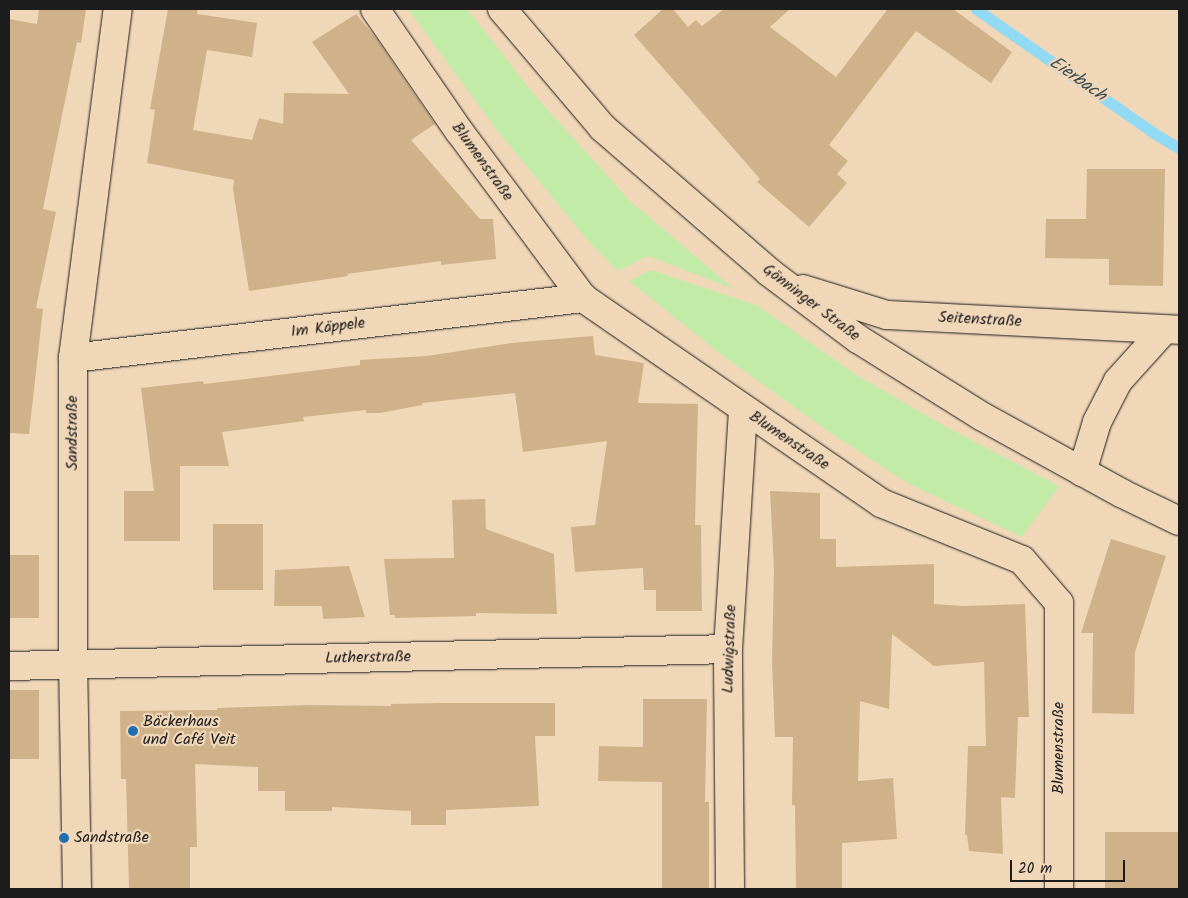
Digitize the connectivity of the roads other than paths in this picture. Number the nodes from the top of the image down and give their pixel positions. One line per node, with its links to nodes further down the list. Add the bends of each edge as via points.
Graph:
1 (118, 9): 7 (street, Sandstraße)
2 (375, 9): 5 (street, Blumenstraße, via 459,131)
3 (502, 9): 4 (street, Gönninger Straße, via 602,128)
4 (784, 284): 6 (street, Seitenstraße, via 887,315); 9 (street, Gönninger Straße, via 858,339 983,417)
5 (583, 298): 7 (street, Im Käppele); 8 (street, Blumenstraße)
6 (1172, 330): 9 (street, via 1118,382 1097,422)
7 (73, 358): 12 (street, Sandstraße)
8 (743, 410): 11 (street, Ludwigstraße); 16 (street, Blumenstraße, via 880,503 1022,560 1059,603)
9 (1082, 472): 10 (street, Gönninger Straße)
10 (1179, 521)
11 (728, 649): 12 (street, Lutherstraße); 15 (street, Ludwigstraße)
12 (73, 665): 13 (street, Lutherstraße); 14 (street, Sandstraße)
13 (9, 666)
14 (76, 889)
15 (730, 889)
16 (1059, 889)

